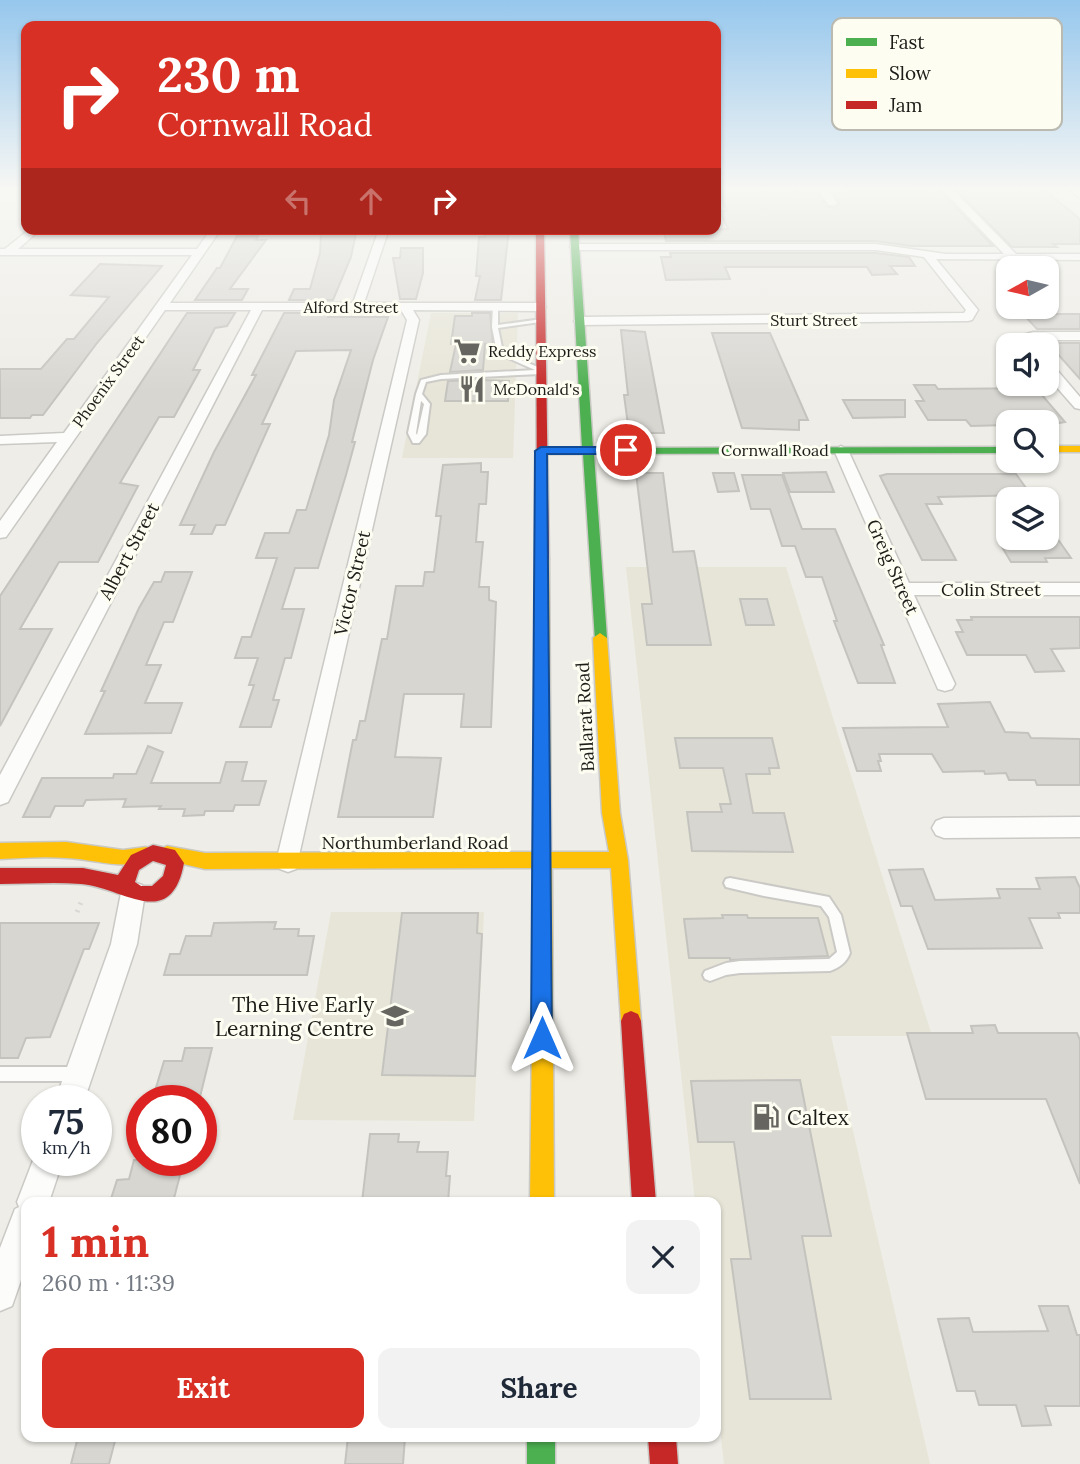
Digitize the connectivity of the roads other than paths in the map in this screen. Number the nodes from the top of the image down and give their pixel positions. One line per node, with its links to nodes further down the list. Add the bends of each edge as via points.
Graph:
1 (37, 255): 8 (street)
2 (198, 255): 12 (street, Phoenix Street)
3 (375, 255): 14 (street)
4 (540, 255): 17 (main road)
5 (576, 255): 18 (main road, Ballarat Road)
6 (928, 255): 18 (street, Sturt Street, via 972,310 968,317)
7 (965, 255): 9 (street)
8 (4, 256)
9 (996, 256)
10 (1059, 257): 11 (street)
11 (1080, 257)
12 (162, 306): 13 (street, Alford Street); 26 (street, Phoenix Street)
13 (258, 307): 14 (street, Alford Street); 38 (street, Albert Street)
14 (357, 307): 15 (street, Alford Street)
15 (405, 307): 16 (street, Alford Street); 46 (street, Victor Street, via 413,320)
16 (495, 307): 17 (street, Alford Street); 19 (lane)
17 (540, 314): 19 (lane); 22 (main road)
18 (580, 321): 33 (main road, Ballarat Road)
19 (495, 327): 22 (lane, via 501,356)
20 (1059, 336): 21 (street)
21 (1080, 336)
22 (540, 371): 27 (lane, via 429,379 421,384 412,433); 32 (main road)
23 (1059, 381): 24 (street)
24 (1080, 405)
25 (7, 440): 26 (street)
26 (66, 440): 34 (street, Phoenix Street)
27 (416, 441)
28 (1059, 449): 29 (main road)
29 (1080, 449)
30 (841, 450): 31 (main road, Cornwall Road); 33 (main road, Cornwall Road); 35 (street, Greig Street)
31 (996, 450)
32 (541, 451): 33 (main road, Cornwall Road); 45 (main road)
33 (590, 451): 44 (main road, Ballarat Road, via 608,774)
34 (0, 533)
35 (903, 589): 36 (street, Colin Street); 37 (street, Greig Street)
36 (1080, 589)
37 (945, 684)
38 (0, 796)
39 (1080, 827): 40 (street)
40 (944, 828)
41 (0, 851): 43 (main road, via 66,850 123,858)
42 (167, 854): 43 (main road, Northumberland Road); 46 (main road, Northumberland Road); 51 (main road, via 176,866 175,875)
43 (146, 855): 51 (main road, via 127,872)
44 (619, 860): 45 (main road, Northumberland Road); 59 (main road, Ballarat Road)
45 (542, 861): 46 (main road, Northumberland Road); 58 (main road)
46 (288, 862): 48 (main road, Northumberland Road)
47 (0, 876): 51 (main road, via 83,876)
48 (203, 878)
49 (730, 883): 52 (lane, via 825,901 835,915 844,953 830,965 726,968)
50 (181, 884): 51 (main road)
51 (143, 891): 54 (street)
52 (710, 975)
53 (0, 1074): 54 (lane)
54 (78, 1074): 55 (street)
55 (74, 1085)
56 (42, 1176): 57 (street)
57 (35, 1197)
58 (542, 1197)
59 (644, 1197)
60 (21, 1234): 61 (street)
61 (0, 1294)
62 (541, 1442): 63 (main road)
63 (541, 1464)

